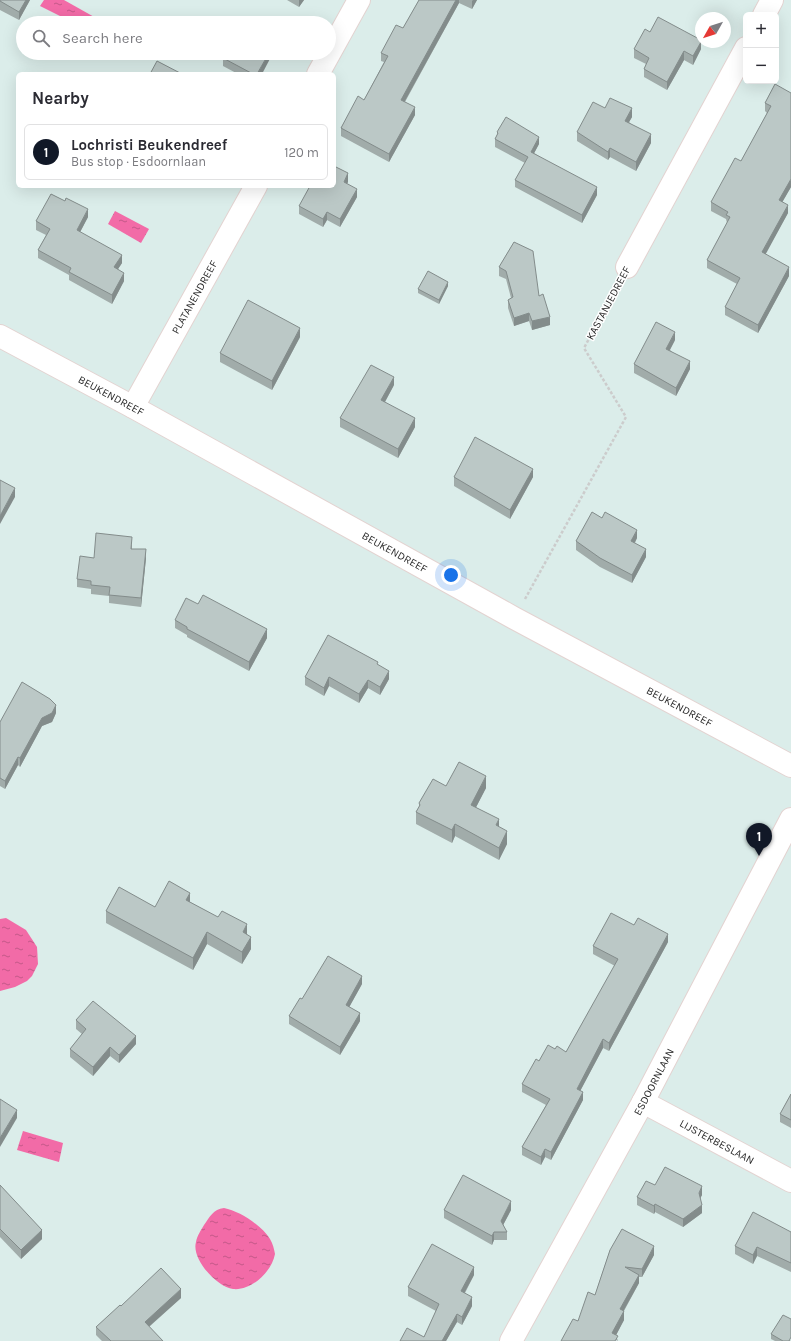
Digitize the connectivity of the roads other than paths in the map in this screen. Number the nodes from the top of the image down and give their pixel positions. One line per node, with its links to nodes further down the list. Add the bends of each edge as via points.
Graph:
1 (359, 0): 4 (street)
2 (772, 0): 3 (street)
3 (766, 12)
4 (336, 42)
5 (743, 54): 9 (street, KASTANJEDREEF)
6 (326, 60): 7 (street)
7 (319, 72)
8 (255, 188): 11 (street, PLATANENDREEF)
9 (627, 267)
10 (0, 336): 11 (street, BEUKENDREEF)
11 (133, 407): 12 (street, BEUKENDREEF, via 514,618)
12 (791, 766)
13 (791, 819): 14 (street, ESDOORNLAAN)
14 (643, 1102): 15 (street, LIJSTERBESLAAN); 16 (street, ESDOORNLAAN)
15 (791, 1181)
16 (511, 1341)

